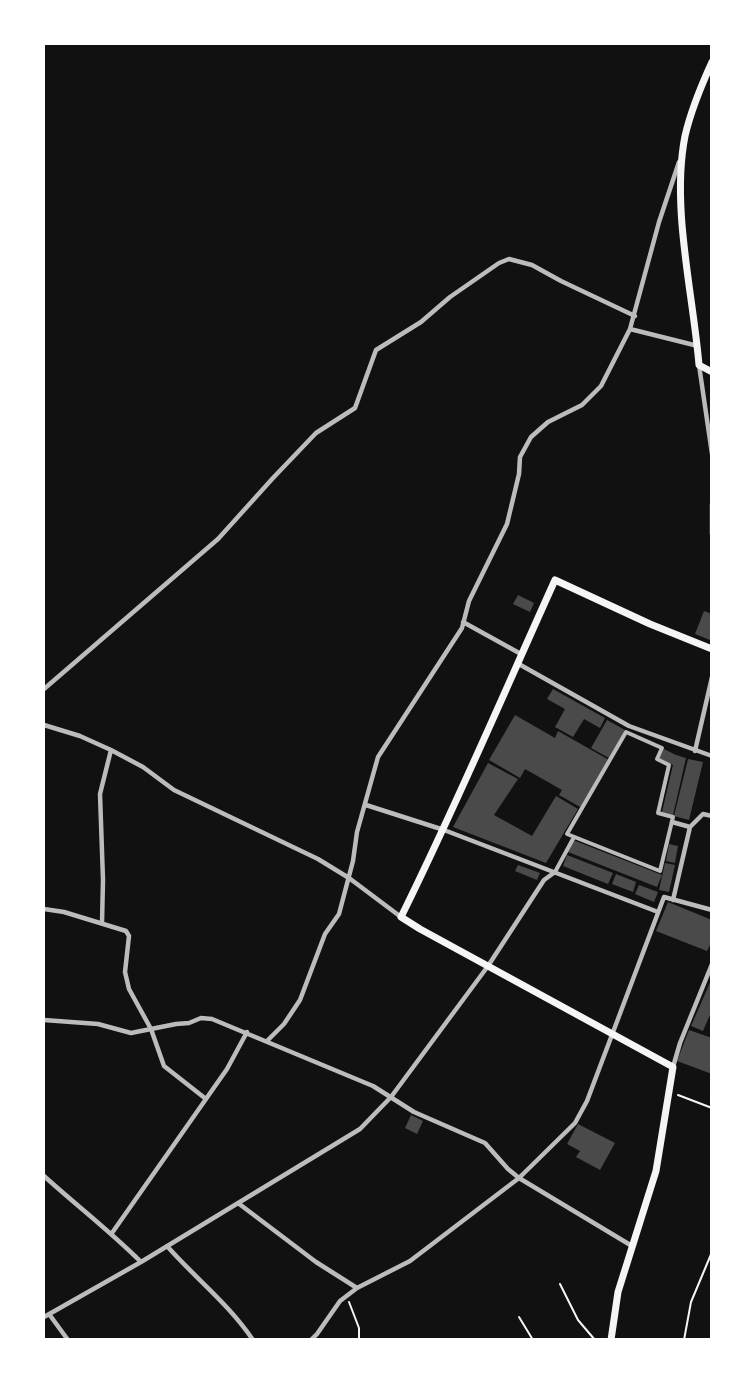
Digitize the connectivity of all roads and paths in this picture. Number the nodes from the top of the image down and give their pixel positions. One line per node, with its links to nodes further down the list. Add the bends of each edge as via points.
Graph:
1 (711, 62): 2 (main road, via 690,117)
2 (683, 151): 3 (street, via 659,222); 5 (main road, via 682,216)
3 (635, 316): 4 (street); 16 (street, via 532,265 509,259 499,263 421,322 376,350 355,408 316,433 219,539)
4 (630, 329): 5 (street); 11 (street, via 601,386 582,405 548,422 531,437 520,457 507,524 469,601)
5 (698, 346): 6 (main road)
6 (699, 365): 7 (main road); 8 (street)
7 (711, 372)
8 (711, 454)
9 (711, 504): 10 (street)
10 (711, 534)
11 (463, 622): 13 (street); 21 (street, via 378,757)
12 (711, 649): 13 (main road, via 555,580)
13 (521, 654): 14 (main road)
14 (517, 663): 19 (street, via 629,726); 25 (main road)
15 (711, 677): 19 (street)
16 (44, 689)
17 (44, 724): 18 (street)
18 (111, 750): 28 (street, via 174,790); 34 (street, via 100,794)
19 (695, 751): 20 (street)
20 (711, 756)
21 (366, 806): 25 (street); 28 (street)
22 (711, 816): 24 (street, via 703,814)
23 (672, 822): 24 (street); 26 (street, via 660,871); 26 (street, via 673,817 658,813 669,765 657,759 662,748 626,732 567,834)
24 (690, 827): 29 (street)
25 (444, 830): 27 (street); 33 (main road)
26 (574, 837): 27 (street)
27 (555, 872): 32 (street); 36 (street, via 544,880)
28 (349, 878): 33 (street); 41 (street, via 339,914 325,934 300,1000)
29 (673, 900): 31 (street); 32 (street, via 664,897)
30 (44, 909): 34 (street)
31 (711, 910)
32 (658, 912): 40 (street)
33 (401, 917): 36 (main road)
34 (102, 923): 38 (street, via 126,931 129,936 125,972 129,989)
35 (711, 964): 42 (street)
36 (488, 966): 40 (main road); 44 (street)
37 (44, 1020): 38 (street, via 98,1024 131,1034)
38 (151, 1029): 39 (street, via 201,1018); 45 (street, via 164,1066)
39 (247, 1032): 41 (street); 45 (street)
40 (612, 1034): 42 (main road); 48 (street, via 575,1123)
41 (267, 1041): 44 (street)
42 (673, 1067): 43 (main road)
43 (669, 1091): 46 (path); 52 (main road, via 656,1172)
44 (391, 1097): 48 (street, via 414,1112 485,1143); 49 (street, via 360,1129)
45 (206, 1099): 50 (street)
46 (711, 1108)
47 (44, 1176): 50 (street)
48 (519, 1178): 52 (street); 56 (street, via 410,1261)
49 (238, 1203): 51 (street); 56 (street)
50 (112, 1233): 54 (street)
51 (167, 1246): 54 (street); 62 (street, via 227,1306)
52 (632, 1246): 67 (main road, via 618,1292)
53 (711, 1252): 68 (path, via 691,1302)
54 (141, 1262): 58 (street)
55 (560, 1284): 66 (path, via 578,1320)
56 (357, 1288): 57 (street)
57 (346, 1296): 63 (street); 64 (path, via 359,1328)
58 (49, 1314): 59 (street); 61 (street)
59 (44, 1317)
60 (519, 1317): 65 (path)
61 (68, 1340)
62 (253, 1340)
63 (310, 1340)
64 (359, 1340)
65 (533, 1340)
66 (596, 1340)
67 (611, 1340)
68 (684, 1340)

